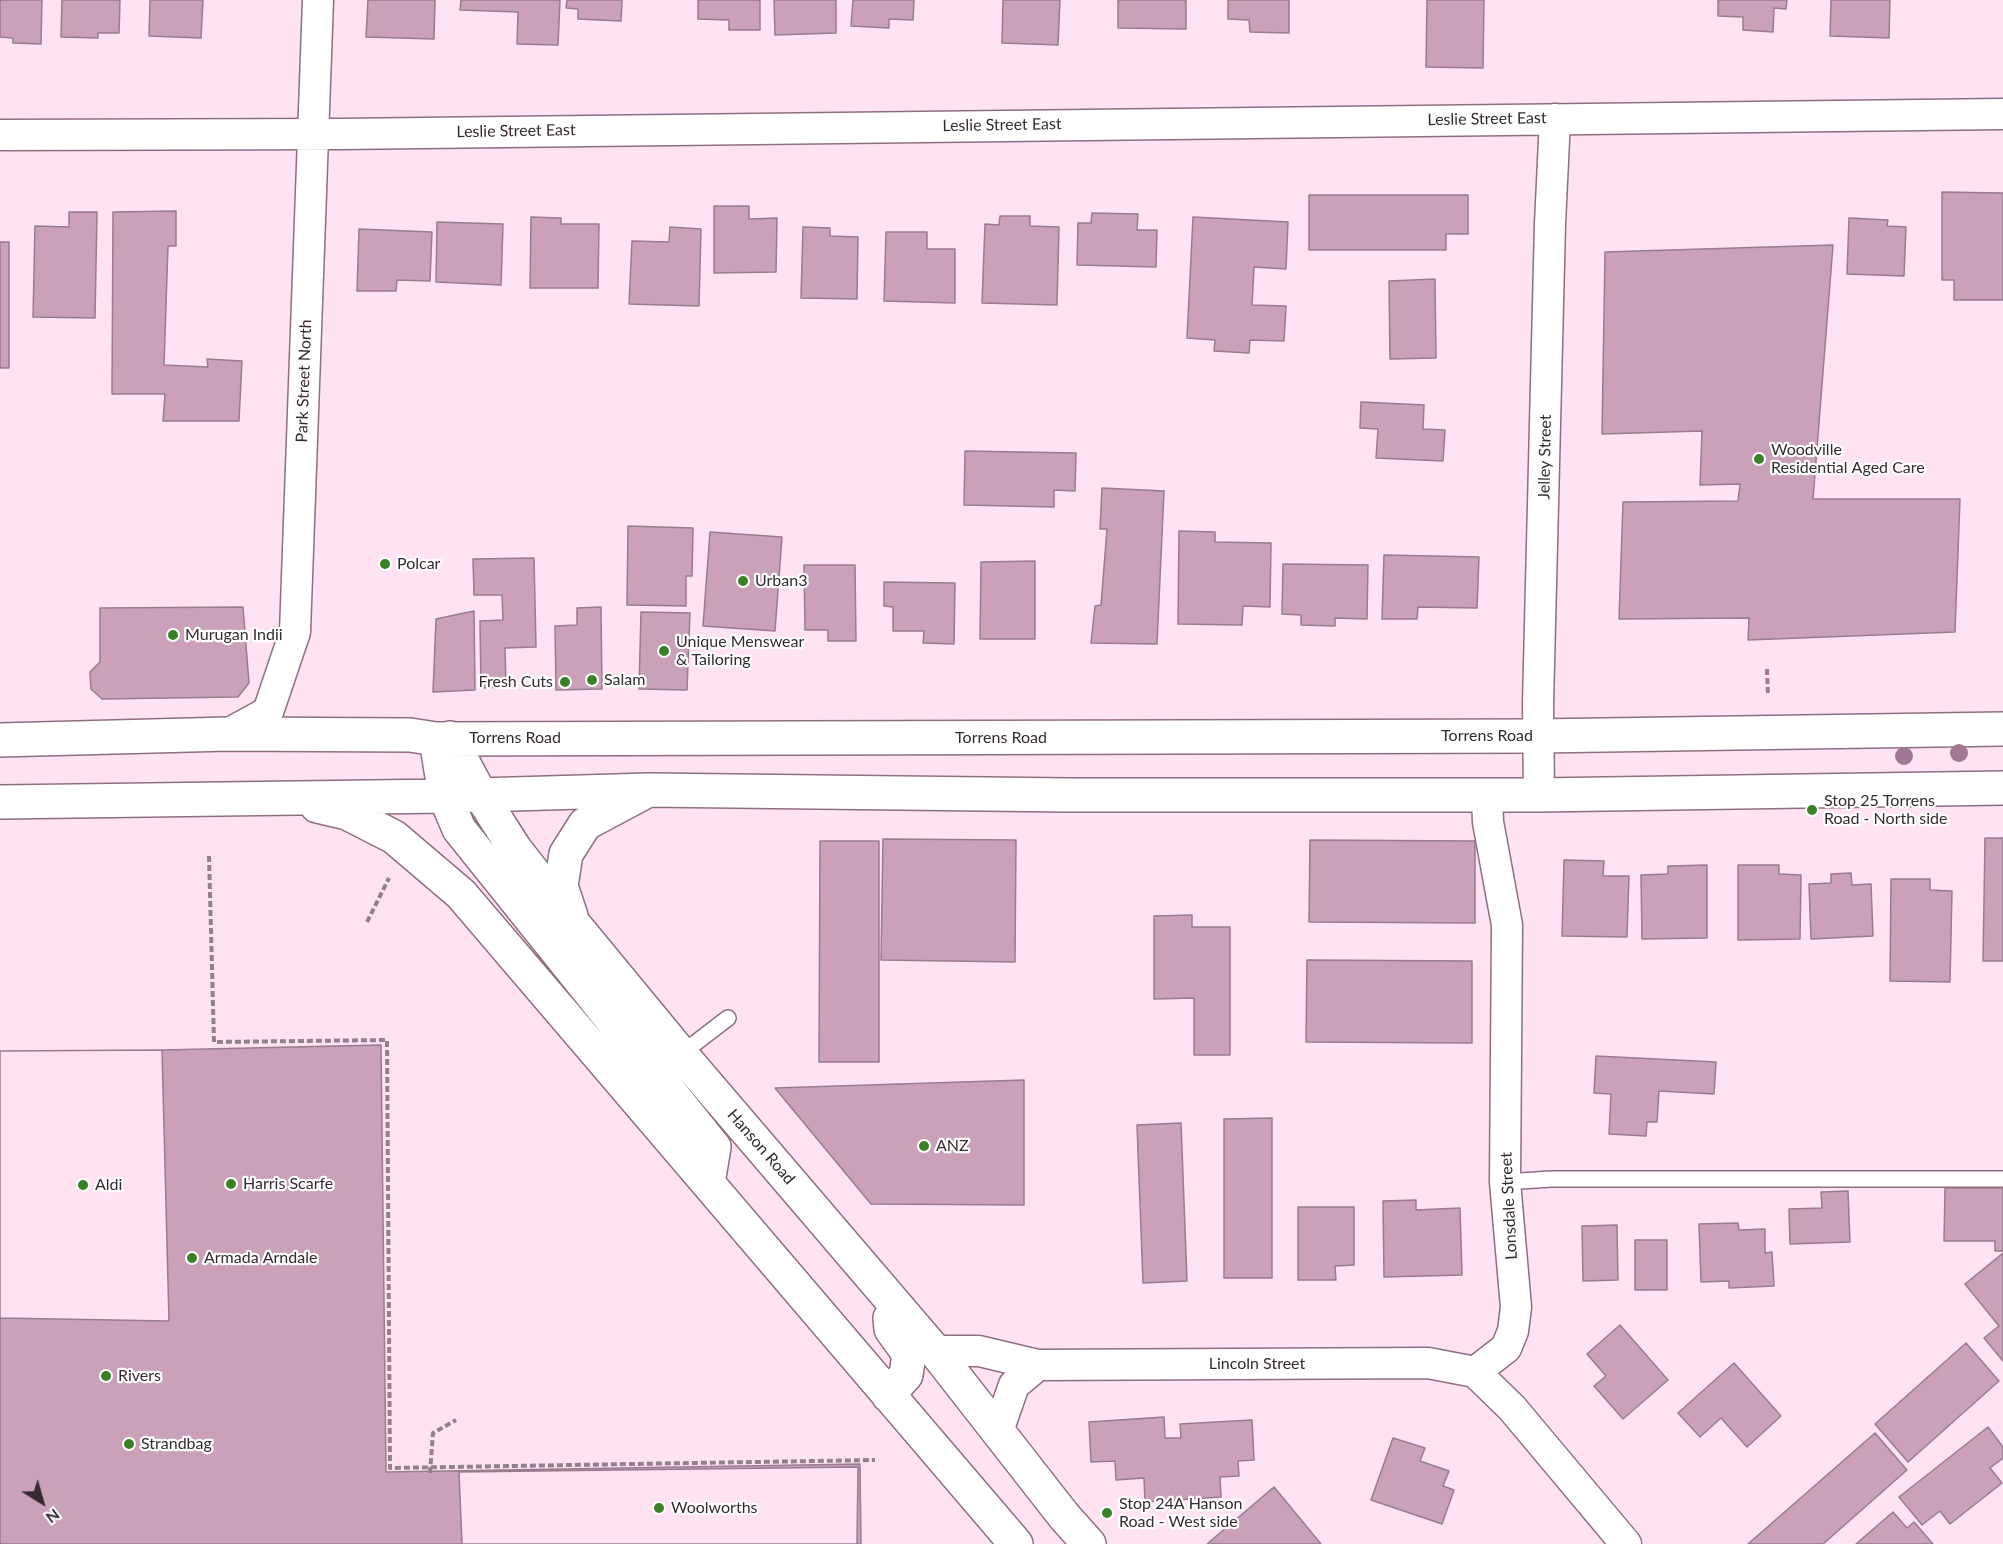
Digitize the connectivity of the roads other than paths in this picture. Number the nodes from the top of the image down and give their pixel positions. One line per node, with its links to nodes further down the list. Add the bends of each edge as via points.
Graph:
1 (318, 0): 4 (street, Park Street North)
2 (2003, 114): 3 (street, Leslie Street East)
3 (1555, 118): 4 (street, Leslie Street East); 8 (street, Jelley Street)
4 (313, 134): 5 (street, Leslie Street East); 7 (street, Park Street North, via 295,632 268,712)
5 (0, 135)
6 (2003, 729): 8 (main road, Torrens Road)
7 (228, 734): 9 (main road, Torrens Road, via 410,735); 10 (main road, Torrens Road)
8 (1538, 736): 9 (main road, Torrens Road); 15 (street, Jelley Street)
9 (443, 739): 13 (main road, Hanson Road); 16 (main road)
10 (0, 740)
11 (2003, 788): 15 (main road)
12 (649, 790): 13 (main road); 14 (main road); 19 (main road, via 585,824 566,854 561,886)
13 (480, 794): 16 (main road); 19 (main road, Hanson Road, via 515,849)
14 (1488, 795): 15 (main road); 23 (street, Lonsdale Street, via 1488,822 1507,925)
15 (1539, 795)
16 (445, 796): 17 (main road); 24 (main road, via 459,829 714,1147)
17 (283, 797): 18 (main road); 24 (main road, via 347,813 394,837 461,894)
18 (0, 802)
19 (573, 923): 21 (main road, Hanson Road)
20 (728, 1018): 21 (lane)
21 (681, 1054): 25 (main road, Hanson Road)
22 (2003, 1179): 23 (lane)
23 (1505, 1182): 28 (street, Lonsdale Street, via 1516,1307 1514,1330 1506,1348)
24 (708, 1183): 29 (main road)
25 (887, 1295): 26 (main road, Hanson Road); 29 (main road, via 891,1329 909,1354 906,1375)
26 (935, 1351): 27 (street, Lincoln Street, via 979,1351); 30 (main road, Hanson Road)
27 (1038, 1365): 28 (street, Lincoln Street, via 1428,1363); 30 (street, via 1014,1385)
28 (1475, 1372): 33 (street, via 1512,1408)
29 (888, 1395): 31 (main road)
30 (998, 1431): 32 (main road, Hanson Road)
31 (1016, 1544)
32 (1089, 1544)
33 (1626, 1544)

